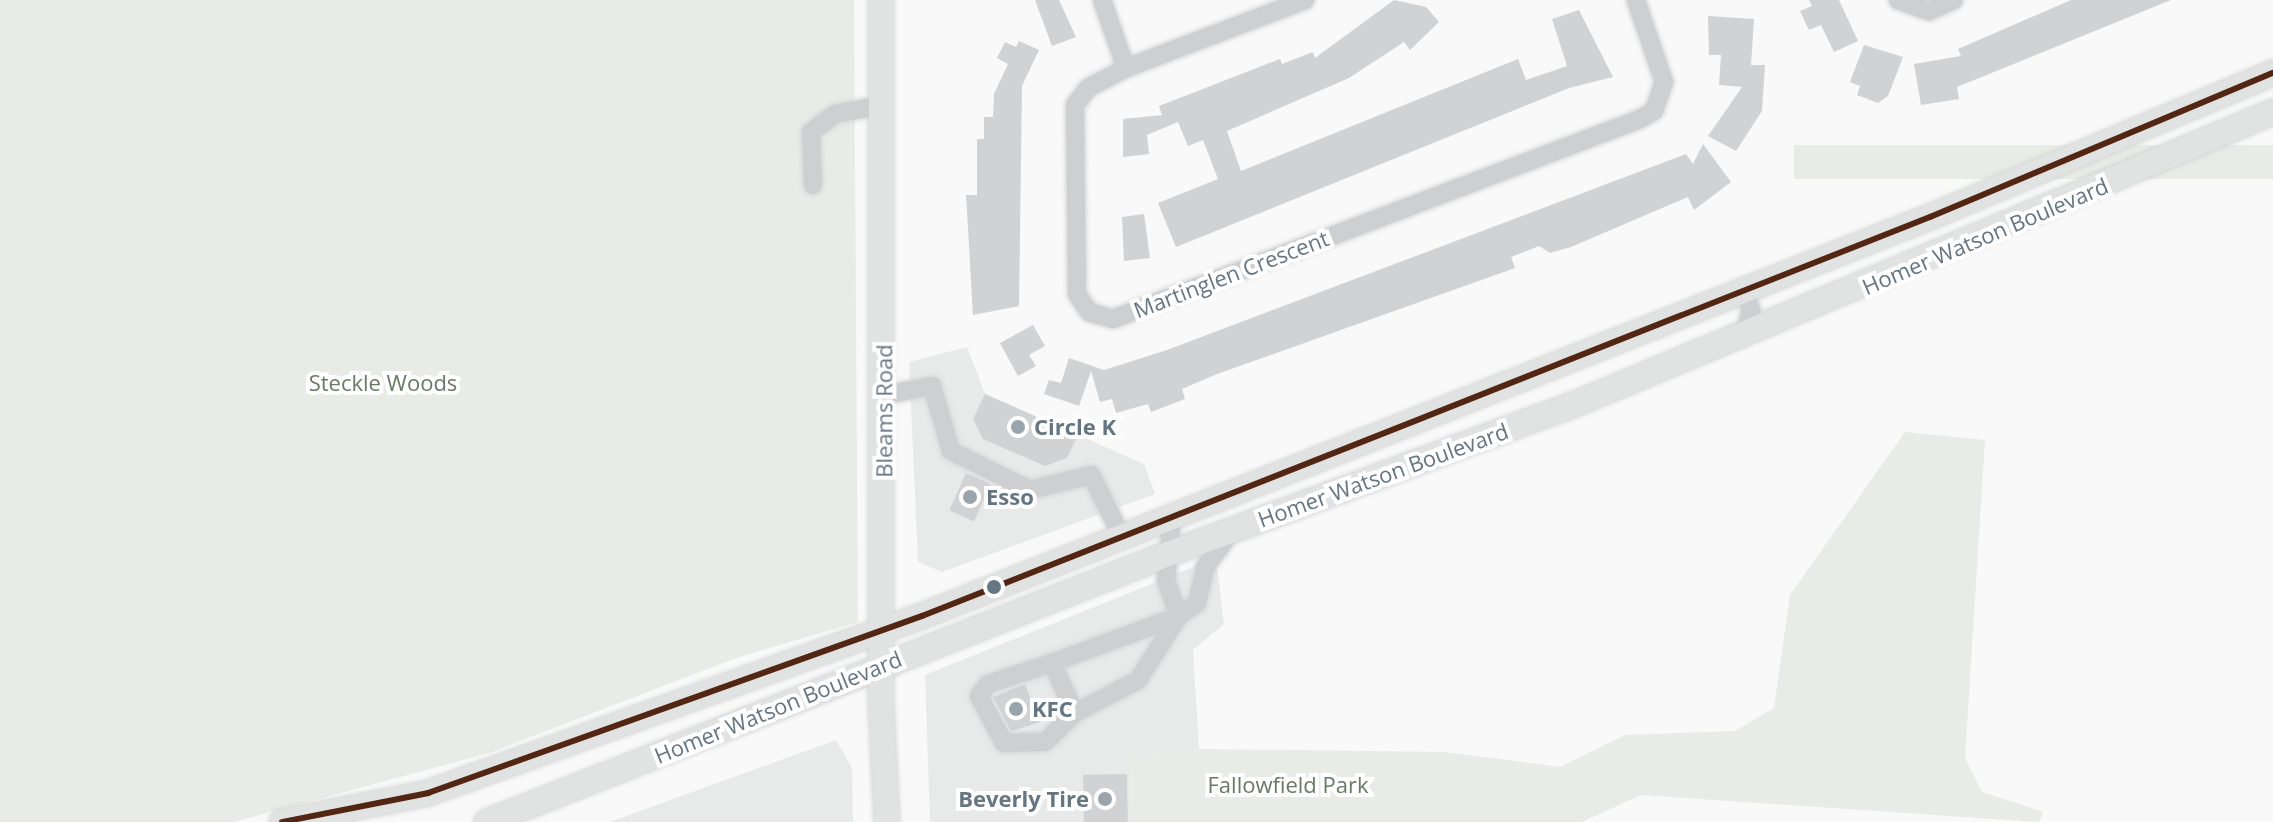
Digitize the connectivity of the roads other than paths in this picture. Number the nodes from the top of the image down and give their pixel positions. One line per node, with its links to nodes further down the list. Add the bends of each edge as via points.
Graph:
1 (881, 0): 9 (main road, Bleams Road)
2 (1102, 0): 7 (street)
3 (1305, 0): 7 (street, Martinglen Crescent)
4 (1636, 0): 7 (street, Martinglen Crescent, via 1664,82 1654,111 1113,319 1089,312 1077,294 1075,105 1088,88)
5 (1898, 0): 6 (street, via 1929,11)
6 (1954, 0)
7 (1126, 68)
8 (2273, 73): 12 (main road, Homer Watson Boulevard)
9 (882, 105): 11 (street, via 835,114 811,132); 14 (main road, Bleams Road)
10 (2273, 112): 13 (main road, Homer Watson Boulevard)
11 (813, 185)
12 (1743, 289): 13 (street, via 1751,310); 15 (main road, Homer Watson Boulevard)
13 (1744, 337): 16 (main road, Homer Watson Boulevard)
14 (884, 395): 17 (street, via 932,386 951,451 1030,490 1091,475); 20 (main road, Bleams Road)
15 (1172, 518): 17 (main road, Homer Watson Boulevard); 18 (street)
16 (1232, 531): 18 (main road, Homer Watson Boulevard); 19 (street, via 1205,567 1197,603)
17 (1122, 537): 20 (main road, Homer Watson Boulevard)
18 (1173, 552): 19 (street, via 1166,581); 22 (main road, Homer Watson Boulevard)
19 (1179, 616): 21 (street); 23 (street, via 1138,680)
20 (883, 629): 22 (main road, Bleams Road); 24 (main road, Homer Watson Boulevard, via 428,793)
21 (1052, 663): 23 (street); 23 (street, via 988,684 979,696 1004,743 1045,742)
22 (882, 666): 25 (main road, Homer Watson Boulevard); 26 (main road, Bleams Road)
23 (1075, 713)
24 (282, 822)
25 (487, 822)
26 (887, 822)

